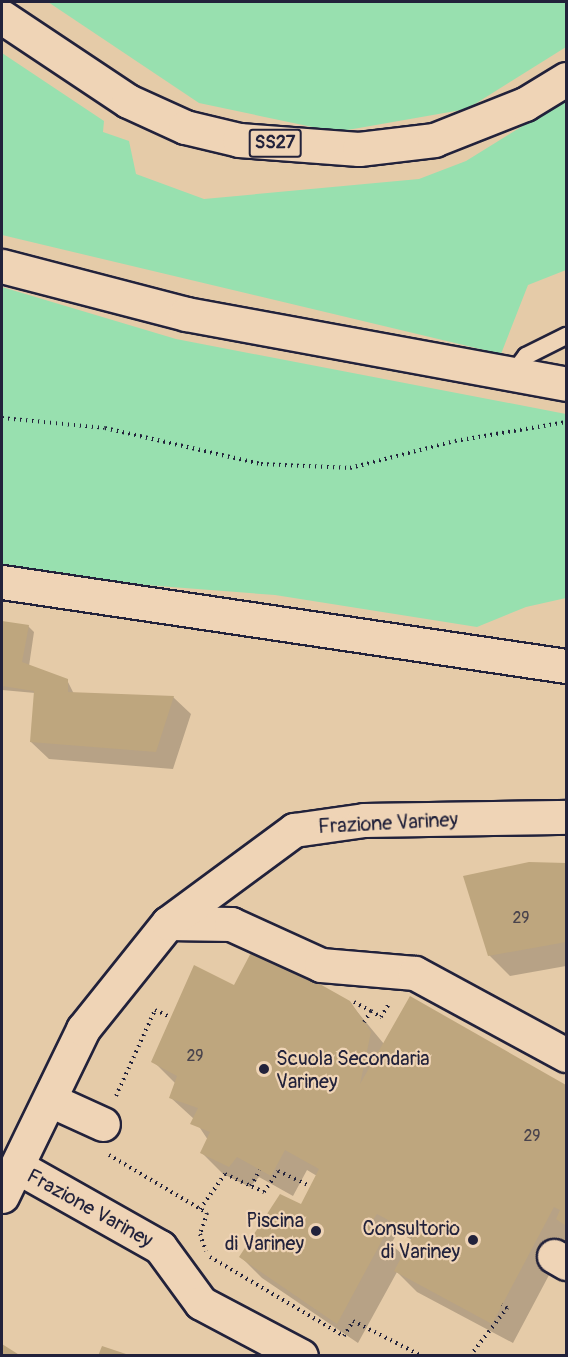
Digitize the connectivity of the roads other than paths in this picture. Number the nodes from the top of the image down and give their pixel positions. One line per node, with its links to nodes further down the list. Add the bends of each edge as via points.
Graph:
1 (2, 17): 2 (main road, SS27, via 128,101 185,126 238,140 359,150 434,140 525,104)
2 (567, 79)
3 (2, 266): 5 (main road, via 186,314)
4 (567, 336): 5 (lane, via 526,356)
5 (511, 376): 6 (main road)
6 (567, 384)
7 (2, 582): 8 (main road)
8 (567, 666)
9 (567, 817): 10 (main road, Frazione Variney, via 364,820 294,830)
10 (168, 923): 11 (main road, via 231,924 321,966 415,973); 12 (main road, Frazione Variney, via 84,1029)
11 (567, 1054)
12 (50, 1100): 13 (main road); 14 (main road, Frazione Variney)
13 (103, 1138)
14 (18, 1167): 15 (main road, Frazione Variney); 16 (main road, Frazione Variney, via 160,1247 201,1303)
15 (2, 1196)
16 (300, 1356)

